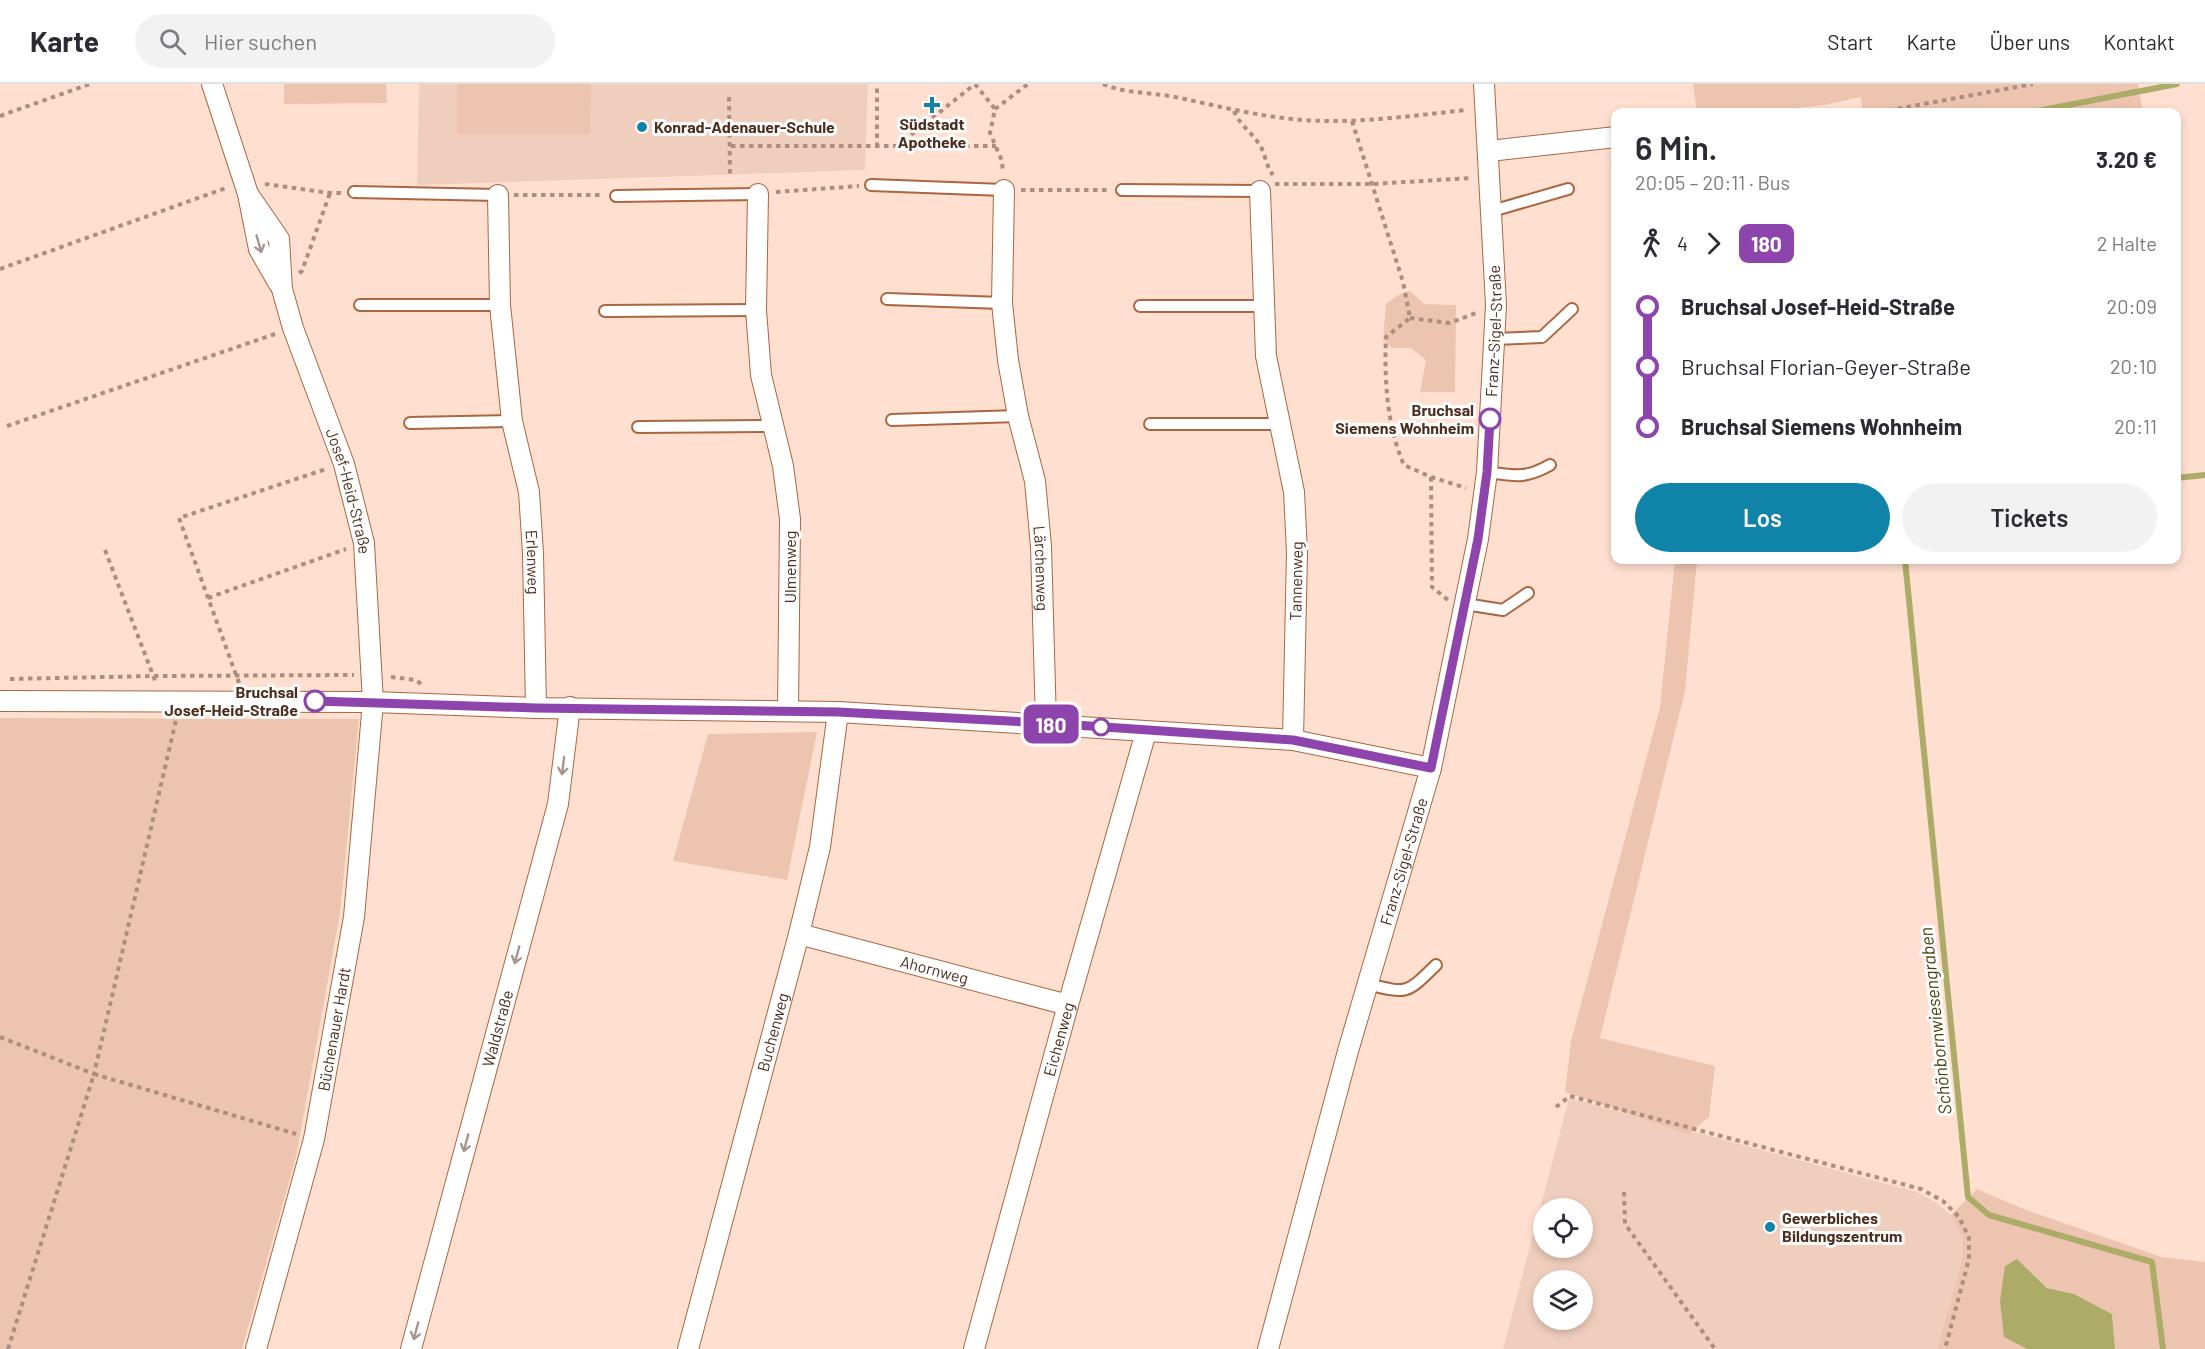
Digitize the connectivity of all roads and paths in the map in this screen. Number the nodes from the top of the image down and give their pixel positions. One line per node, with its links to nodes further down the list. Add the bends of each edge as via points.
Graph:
1 (90, 84): 16 (path)
2 (212, 84): 29 (street, Josef-Heid-Straße)
3 (877, 84): 21 (path)
4 (975, 84): 14 (path); 22 (path)
5 (1028, 84): 14 (path)
6 (1103, 84): 10 (path)
7 (1126, 84): 10 (path)
8 (1484, 84): 12 (street, Franz-Sigel-Straße)
9 (2033, 84): 13 (path)
10 (1121, 91): 15 (path, via 1173,97)
11 (729, 97): 19 (path)
12 (1485, 108): 17 (path); 23 (street, Franz-Sigel-Straße)
13 (1902, 108)
14 (995, 109): 20 (path, via 990,133)
15 (1234, 111): 17 (path, via 1294,120); 26 (path, via 1261,146 1267,168)
16 (0, 117)
17 (1352, 121): 28 (path)
18 (1611, 138): 23 (street)
19 (731, 146): 21 (path); 24 (path)
20 (996, 146): 22 (path); 31 (path, via 1002,161)
21 (877, 147): 22 (path)
22 (896, 147)
23 (1489, 151): 25 (street, Franz-Sigel-Straße)
24 (730, 174)
25 (1490, 177): 28 (path); 39 (street, Franz-Sigel-Straße)
26 (1278, 183): 28 (path); 33 (path)
27 (871, 184): 31 (lane); 36 (path)
28 (1373, 184): 52 (path)
29 (246, 188): 35 (path); 40 (path); 41 (street, Josef-Heid-Straße, via 259,249)
30 (1568, 189): 39 (lane)
31 (1004, 190): 32 (path); 43 (street, Lärchenweg)
32 (1122, 190): 33 (lane)
33 (1260, 191): 48 (street, Tannenweg)
34 (354, 192): 35 (path); 37 (lane)
35 (330, 193): 41 (path, via 302,271)
36 (758, 194): 38 (lane); 50 (street, Ulmenweg)
37 (498, 195): 38 (path); 45 (street, Erlenweg)
38 (616, 196)
39 (1492, 211): 46 (street, Franz-Sigel-Straße)
40 (0, 269)
41 (282, 289): 53 (street, Josef-Heid-Straße)
42 (887, 299): 43 (lane)
43 (1002, 303): 55 (street, Lärchenweg)
44 (360, 305): 45 (lane)
45 (500, 305): 56 (street, Erlenweg)
46 (1496, 305): 52 (path, via 1450,323); 54 (street, Franz-Sigel-Straße)
47 (1140, 306): 48 (lane)
48 (1264, 306): 60 (street, Tannenweg, via 1266,356)
49 (1572, 309): 54 (lane, via 1542,337)
50 (756, 310): 51 (lane); 62 (street, Ulmenweg, via 761,375)
51 (605, 311)
52 (1410, 318): 67 (path, via 1386,338 1384,377 1400,458 1404,465)
53 (293, 328): 61 (path); 64 (street, Josef-Heid-Straße)
54 (1494, 339): 66 (street, Franz-Sigel-Straße)
55 (1018, 416): 57 (lane); 88 (street, Lärchenweg, via 1035,482 1041,546)
56 (512, 420): 58 (lane); 85 (street, Erlenweg, via 529,492)
57 (892, 420)
58 (410, 423)
59 (1150, 424): 60 (lane)
60 (1280, 424): 90 (street, Tannenweg, via 1294,492 1297,552)
61 (7, 426)
62 (772, 426): 63 (lane); 86 (street, Ulmenweg, via 783,466 790,519)
63 (638, 427)
64 (344, 464): 69 (street, Josef-Heid-Straße); 73 (path, via 178,518)
65 (1550, 465): 66 (lane, via 1522,476)
66 (1487, 472): 74 (street, Franz-Sigel-Straße)
67 (1431, 477): 68 (path, via 1466,486); 71 (path, via 1432,587 1449,601)
68 (1464, 498)
69 (364, 543): 73 (path); 75 (street, Josef-Heid-Straße)
70 (105, 550): 76 (path)
71 (1450, 590)
72 (1528, 593): 74 (lane, via 1503,610)
73 (208, 598): 77 (path)
74 (1465, 604): 91 (street, Franz-Sigel-Straße)
75 (371, 675): 77 (path); 79 (path, via 416,680); 83 (street, Josef-Heid-Straße)
76 (153, 676): 77 (path); 78 (path); 81 (path)
77 (237, 676): 82 (path)
78 (0, 680)
79 (425, 686)
80 (0, 701): 81 (street)
81 (171, 701): 82 (street); 97 (path)
82 (246, 701): 83 (street)
83 (373, 702): 85 (street); 99 (street, Büchenauer Hardt, via 354,916)
84 (570, 707): 85 (street); 86 (street); 103 (street, Waldstraße, one-way to 103, via 558,804)
85 (536, 708)
86 (788, 711): 87 (street)
87 (838, 712): 88 (street); 92 (street, Buchenweg, via 820,846)
88 (1046, 723): 89 (street)
89 (1146, 732): 90 (street); 95 (street, Eichenweg)
90 (1293, 740): 91 (street)
91 (1431, 768): 94 (street, Franz-Sigel-Straße)
92 (800, 934): 95 (street, Ahornweg); 104 (street, Buchenweg)
93 (1436, 965): 94 (lane, via 1406,991)
94 (1367, 984): 106 (street, Franz-Sigel-Straße)
95 (1068, 1005): 105 (street, Eichenweg)
96 (0, 1037): 97 (path)
97 (94, 1074): 99 (path); 101 (path)
98 (1556, 1107): 108 (path, via 1570,1096 1921,1189 1943,1201 1959,1216 1969,1238 1969,1259)
99 (314, 1139): 102 (street, Büchenauer Hardt)
100 (1624, 1192): 107 (path, via 1625,1224)
101 (8, 1349)
102 (256, 1349)
103 (411, 1349)
104 (688, 1349)
105 (974, 1349)
106 (1268, 1349)
107 (1715, 1349)
108 (1945, 1349)

